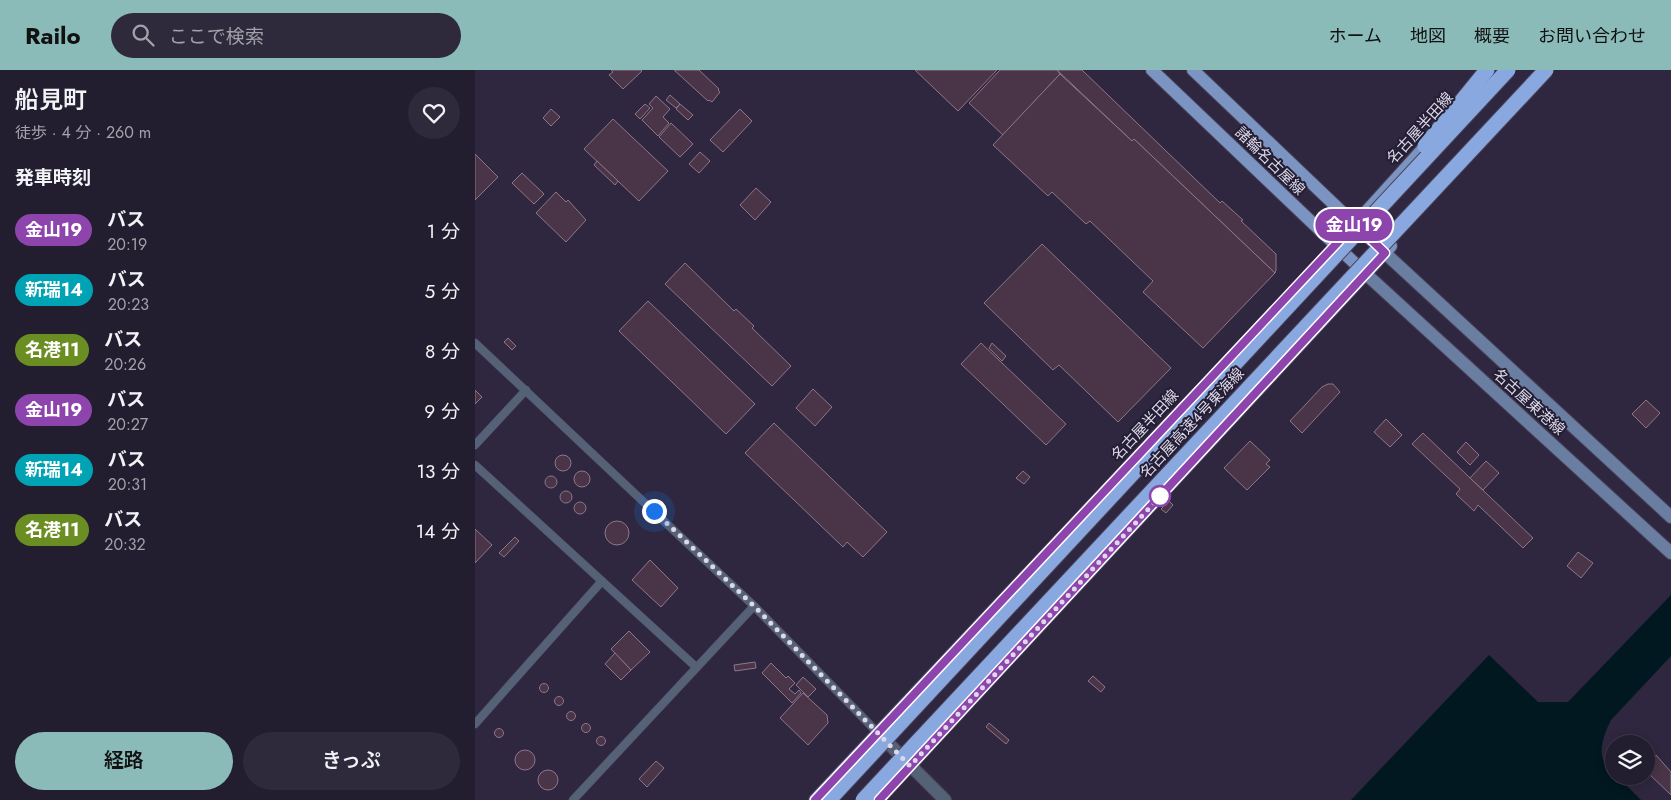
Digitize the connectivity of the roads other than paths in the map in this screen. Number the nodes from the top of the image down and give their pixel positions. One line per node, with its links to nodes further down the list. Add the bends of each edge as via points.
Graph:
1 (1153, 70): 9 (main road, 諸輪名古屋線)
2 (1193, 70): 8 (main road, 諸輪名古屋線)
3 (1487, 70): 9 (highway, bridge)
4 (1495, 70): 8 (main road, 名古屋半田線)
5 (1508, 70): 9 (highway, 名古屋高速4号東海線, bridge)
6 (1546, 70): 27 (highway, 名古屋高速4号東海線, bridge)
7 (1555, 70): 10 (main road)
8 (1355, 224): 9 (main road, 名古屋半田線); 10 (main road, 諸輪名古屋線)
9 (1333, 252): 11 (main road, 諸輪名古屋線); 22 (main road, 名古屋半田線); 26 (highway, 名古屋高速4号東海線, bridge)
10 (1385, 253): 11 (main road); 16 (main road, 名古屋東港線)
11 (1366, 274): 17 (main road, 名古屋東港線); 23 (main road)
12 (475, 343): 13 (lane)
13 (526, 390): 14 (lane); 19 (lane)
14 (475, 445)
15 (475, 466): 18 (lane)
16 (1671, 517)
17 (1671, 553)
18 (602, 581): 20 (lane); 21 (lane)
19 (754, 606): 20 (lane); 22 (lane)
20 (696, 667): 24 (lane)
21 (475, 724)
22 (878, 733): 23 (street); 25 (main road, 名古屋半田線)
23 (910, 766): 28 (main road); 29 (street)
24 (573, 800)
25 (815, 800)
26 (829, 800)
27 (863, 800)
28 (879, 800)
29 (945, 800)

